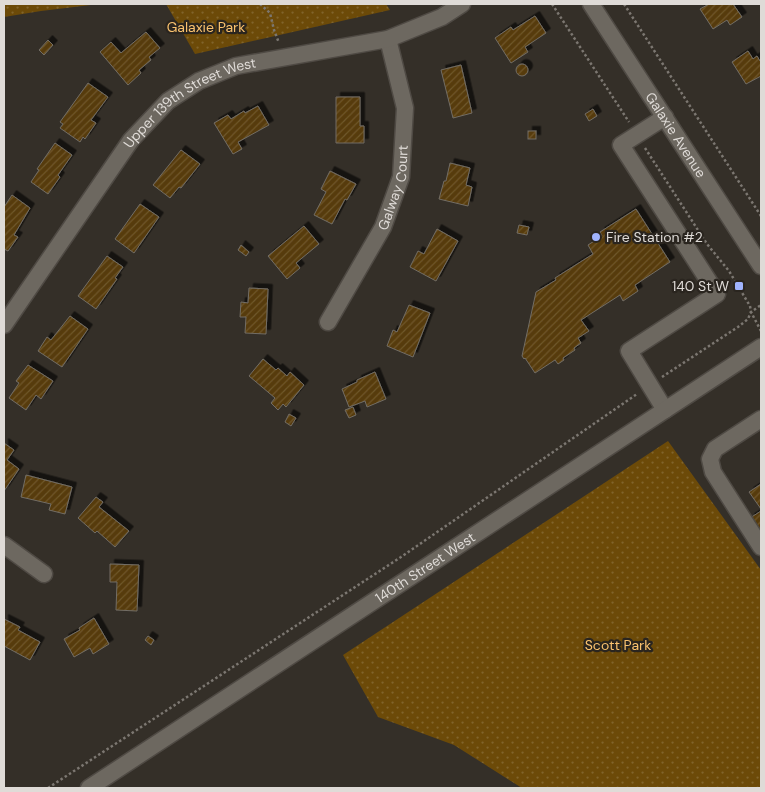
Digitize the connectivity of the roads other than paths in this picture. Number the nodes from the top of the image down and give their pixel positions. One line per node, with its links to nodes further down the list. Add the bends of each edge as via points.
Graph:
1 (462, 4): 3 (street, Upper 139th Street West, via 442,17)
2 (591, 4): 4 (street, Galaxie Avenue)
3 (388, 39): 6 (street, Galway Court, via 405,108 401,177 383,227); 7 (street, Upper 139th Street West, via 236,66 199,81 168,101 131,140)
4 (665, 117): 5 (street, Galaxie Avenue); 9 (street, via 621,145 717,294 629,351)
5 (761, 266)
6 (328, 322)
7 (4, 324)
8 (761, 347): 9 (street, 140th Street West)
9 (665, 410): 14 (street, 140th Street West)
10 (761, 419): 12 (street, via 715,449 710,460 713,472)
11 (4, 545): 13 (street)
12 (761, 547)
13 (44, 574)
14 (90, 788)

